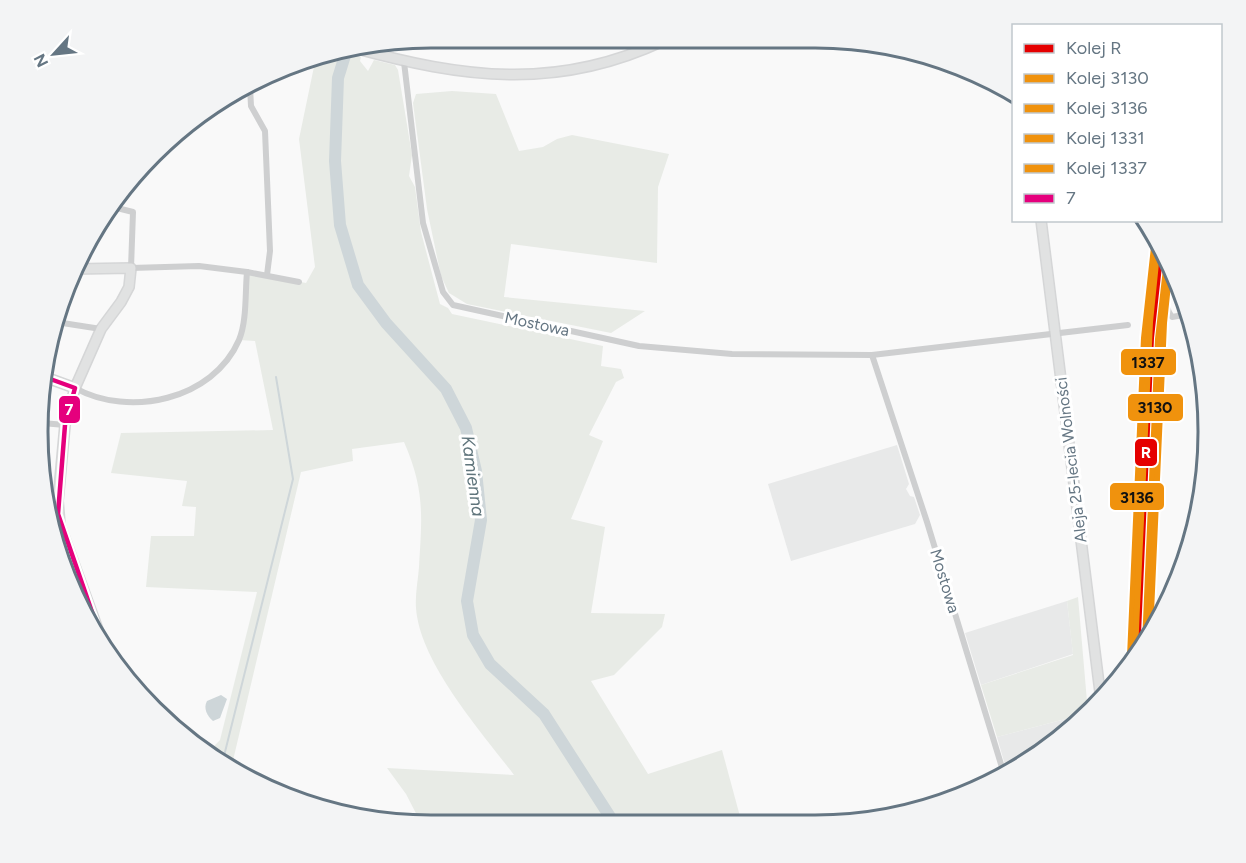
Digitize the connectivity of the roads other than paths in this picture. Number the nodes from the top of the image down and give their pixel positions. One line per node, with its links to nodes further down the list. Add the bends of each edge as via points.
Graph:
1 (644, 48): 3 (main road, via 610,61 526,75 489,76)
2 (370, 53): 3 (main road)
3 (404, 62): 18 (street, Mostowa, via 423,223 443,292 453,305 660,349 732,354)
4 (250, 94): 10 (street, via 250,106 265,131 270,251)
5 (120, 209): 7 (street, via 133,212)
6 (1041, 222): 17 (main road, Aleja 25-lecia Wolności)
7 (131, 268): 8 (main road); 9 (street, via 199,266); 16 (main road, via 129,287)
8 (85, 269)
9 (247, 272): 10 (street); 20 (street, via 239,340 202,385 167,397 131,401 113,400)
10 (267, 275): 12 (street)
11 (1167, 281): 13 (street, via 1167,307 1172,317)
12 (299, 282)
13 (1180, 316)
14 (64, 323): 16 (street)
15 (1128, 325): 17 (street, Mostowa)
16 (101, 329): 20 (main road)
17 (1056, 335): 18 (street, Mostowa); 25 (main road, Aleja 25-lecia Wolności)
18 (872, 354): 26 (street, Mostowa)
19 (51, 379): 20 (main road)
20 (75, 388): 22 (main road)
21 (48, 424): 22 (street)
22 (65, 425): 23 (main road)
23 (58, 514): 24 (main road)
24 (89, 602)
25 (1100, 688)
26 (1002, 766)

